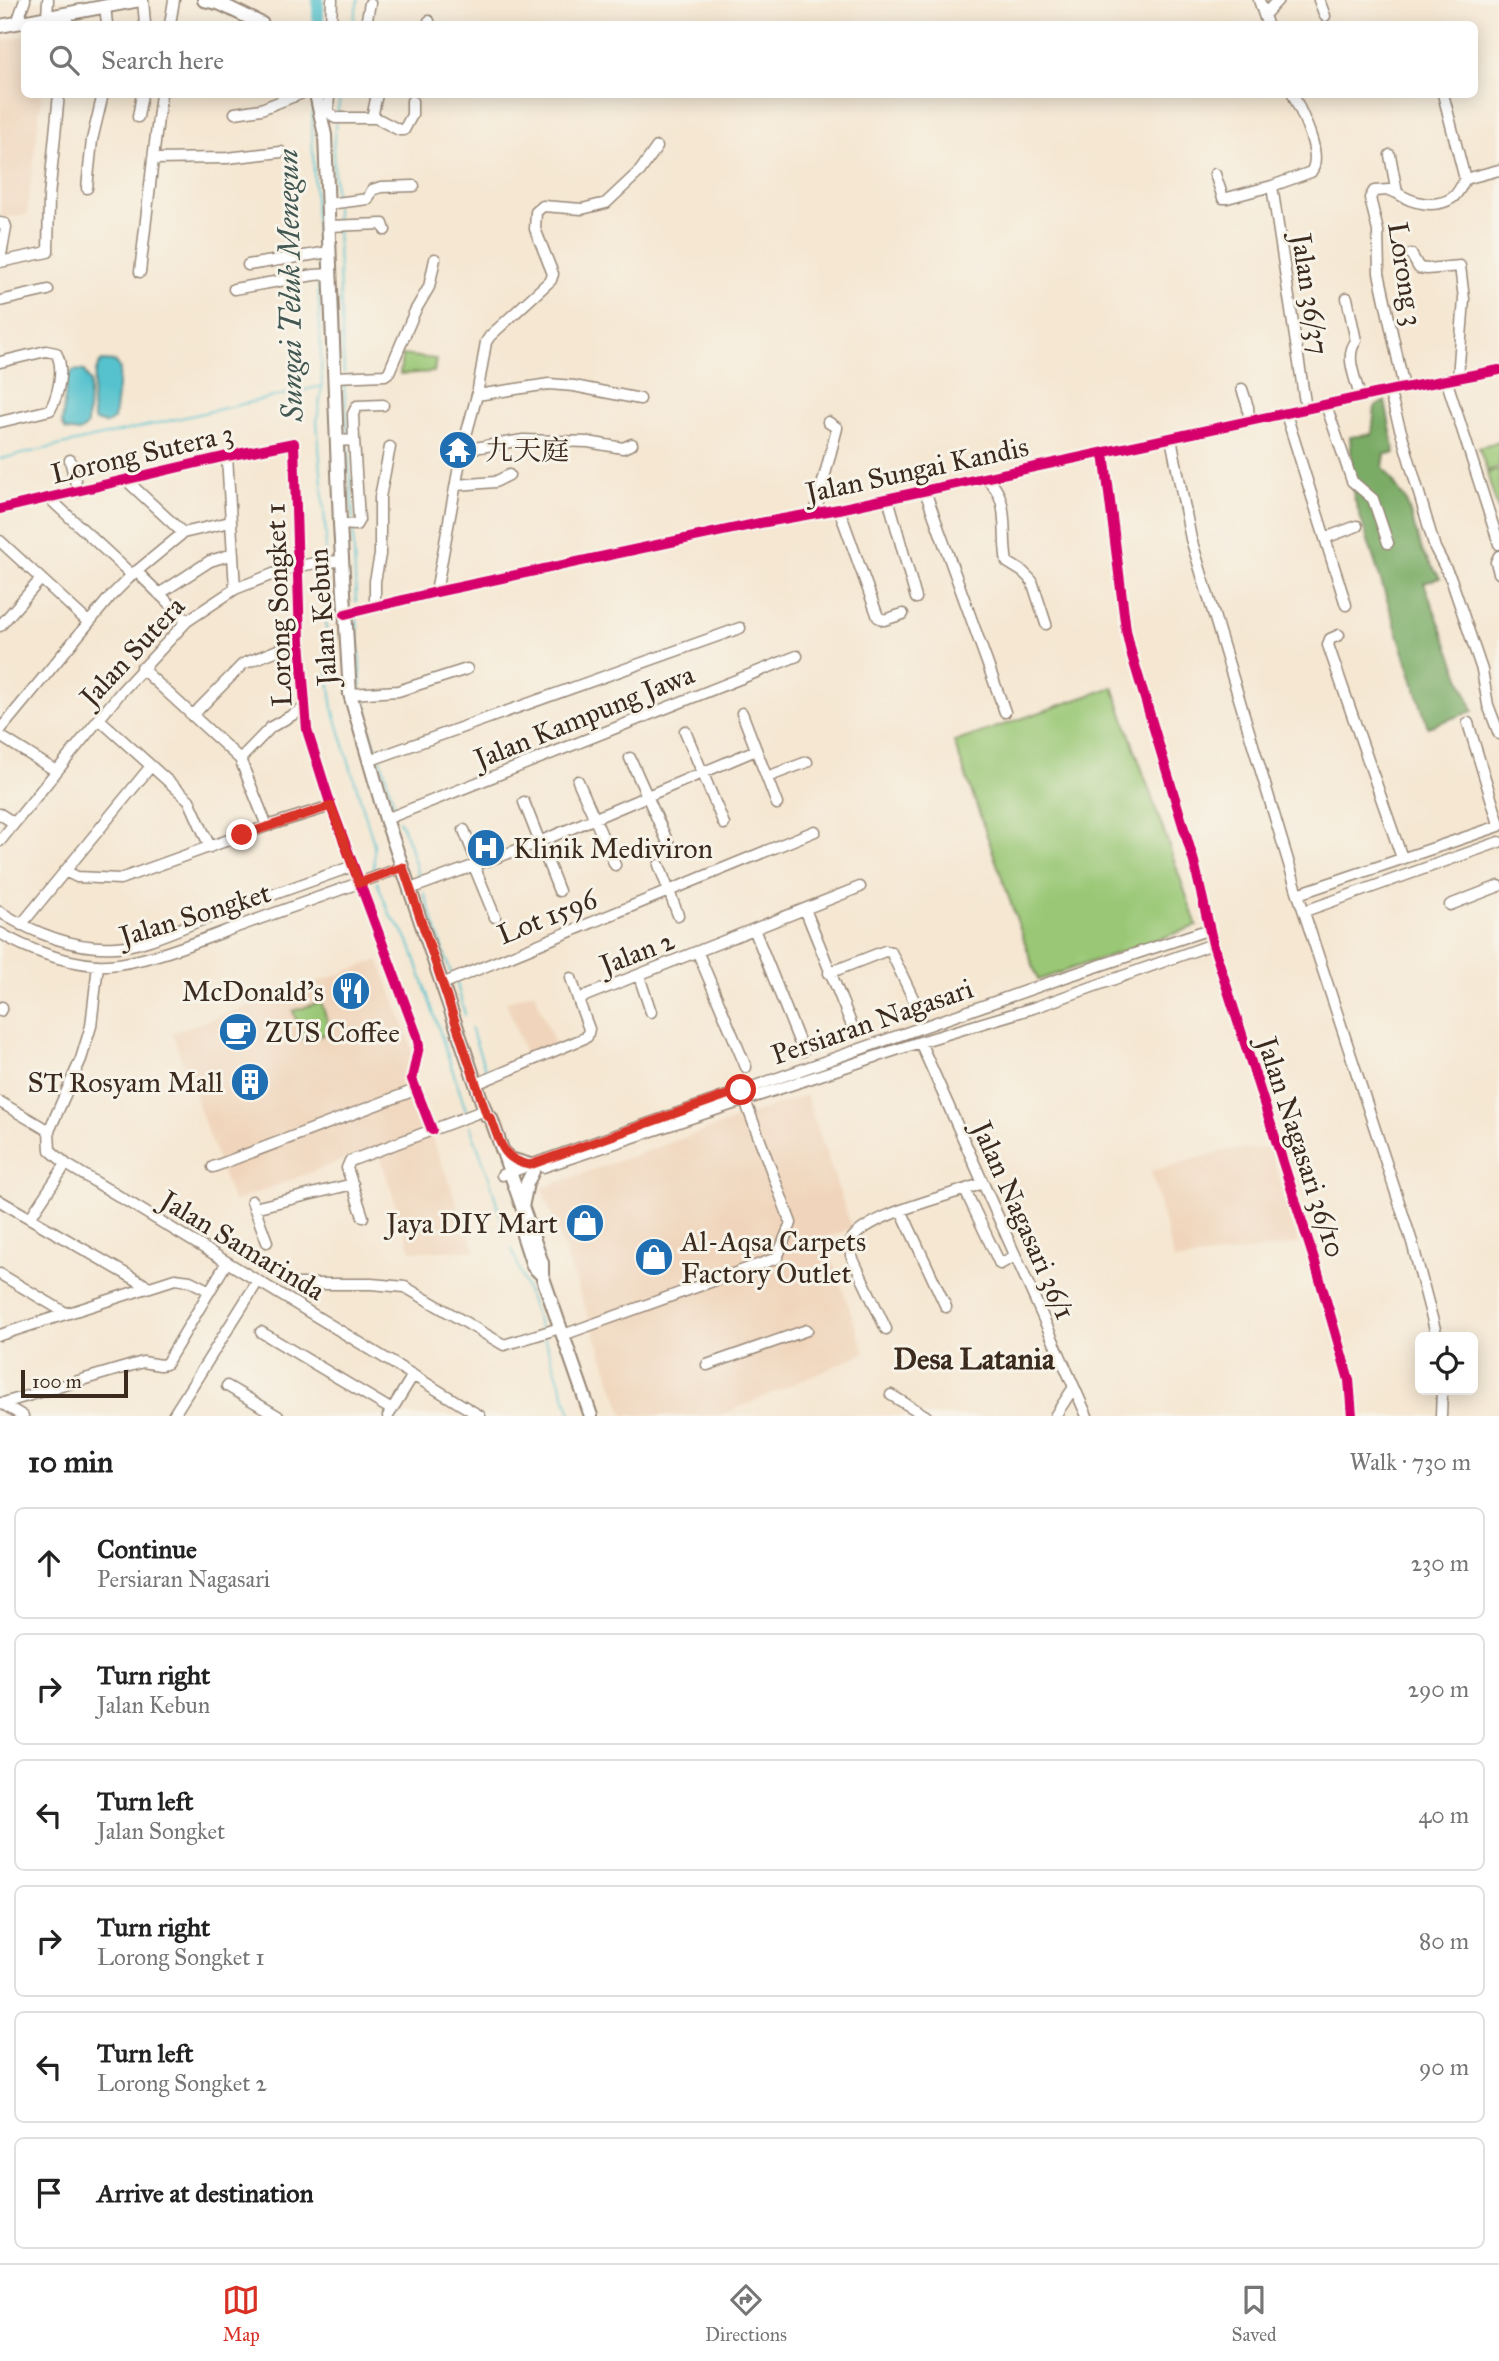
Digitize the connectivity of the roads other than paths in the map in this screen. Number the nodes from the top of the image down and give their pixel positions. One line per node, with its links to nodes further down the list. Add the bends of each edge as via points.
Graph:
1 (25, 0): 20 (street)
2 (48, 0): 11 (street)
3 (137, 0): 9 (main road); 14 (street)
4 (174, 0): 15 (street)
5 (204, 0): 16 (main road)
6 (332, 0): 17 (street)
7 (1319, 0): 10 (street)
8 (370, 3): 18 (street)
9 (103, 4): 12 (main road)
10 (1325, 16)
11 (47, 17): 12 (main road); 13 (main road)
12 (67, 19)
13 (26, 21)
14 (144, 21)
15 (170, 21)
16 (256, 21)
17 (331, 21)
18 (367, 21)
19 (21, 22): 20 (main road)
20 (16, 23): 21 (main road)
21 (0, 26)
22 (59, 98): 55 (street, via 48,252)
23 (102, 98): 46 (street)
24 (141, 98): 35 (street)
25 (161, 98): 40 (street)
26 (290, 98): 33 (street)
27 (320, 98): 34 (main road, Jalan Kebun)
28 (329, 98): 34 (street)
29 (376, 98): 36 (street)
30 (1295, 98): 45 (street, via 1313,142 1315,163 1311,172)
31 (1444, 98): 43 (street)
32 (412, 101): 36 (street, via 412,115 404,130)
33 (235, 113)
34 (331, 114): 36 (street); 48 (main road, Jalan Kebun, via 325,135)
35 (138, 117)
36 (372, 118)
37 (657, 147): 71 (street, via 640,171 606,203 582,209 543,206 536,212 535,229 553,274 486,342)
38 (281, 152): 40 (street)
39 (1390, 155): 47 (street, Lorong 3)
40 (153, 159): 57 (street)
41 (1499, 170): 43 (street, Lorong 3)
42 (1215, 174): 45 (street, via 1223,198)
43 (1465, 179): 47 (street, Lorong 3, via 1452,198 1439,202 1415,202)
44 (414, 186): 48 (street, via 382,187 372,190 368,198)
45 (1272, 186): 76 (street, Jalan 36/37)
46 (87, 188)
47 (1397, 193): 68 (street, Lorong 3, via 1374,191 1370,198 1378,231 1379,273)
48 (333, 204): 50 (main road, Jalan Kebun)
49 (0, 223): 55 (street, via 6,227)
50 (334, 226): 51 (street, via 383,224); 52 (main road, Jalan Kebun)
51 (385, 230)
52 (320, 252): 56 (street); 58 (main road, Jalan Kebun)
53 (1411, 254): 66 (street, via 1419,268 1460,266 1464,299)
54 (435, 260): 65 (street, via 429,287 389,372)
55 (0, 262)
56 (248, 265)
57 (140, 272)
58 (321, 274): 59 (street); 65 (main road, Jalan Kebun)
59 (234, 289)
60 (48, 290): 62 (street)
61 (1347, 298): 72 (street, via 1356,341 1349,357)
62 (0, 301)
63 (0, 362): 78 (street, via 46,351 56,353 60,362 58,391 50,410)
64 (1499, 370): 66 (street, Jalan Sungai Kandis)
65 (342, 377): 82 (main road, Jalan Kebun)
66 (1458, 377): 67 (street, Jalan Sungai Kandis)
67 (1446, 379): 68 (street, Jalan Sungai Kandis); 108 (street)
68 (1404, 388): 70 (street, Jalan Sungai Kandis)
69 (1242, 389): 80 (street)
70 (1389, 391): 72 (street, Jalan Sungai Kandis); 143 (street, via 1435,548 1451,579)
71 (477, 394): 73 (street, via 549,384); 86 (street)
72 (1360, 397): 75 (street, Jalan Sungai Kandis)
73 (640, 399)
74 (383, 405): 82 (street, via 357,406)
75 (1326, 405): 76 (street, Jalan Sungai Kandis); 107 (street, via 1352,481 1373,499)
76 (1306, 409): 77 (street, Jalan Sungai Kandis)
77 (1286, 414): 80 (street, Jalan Sungai Kandis); 105 (street)
78 (0, 422)
79 (828, 422): 100 (street, via 837,428)
80 (1249, 422): 81 (street, Jalan Sungai Kandis)
81 (1171, 438): 87 (street, Jalan Sungai Kandis); 187 (street, via 1191,539)
82 (347, 440): 102 (main road, Jalan Kebun); 102 (street, via 360,512 359,524)
83 (294, 443): 88 (street, Lorong Sutera 3); 112 (street, Lorong Songket 1)
84 (632, 444): 86 (street, via 623,448 523,440)
85 (390, 447): 121 (street, via 380,497)
86 (462, 450): 93 (street)
87 (1104, 453): 91 (street, Jalan Sungai Kandis); 197 (street, Jalan Nagasari 36/10, via 1126,630)
88 (227, 456): 92 (street, Lorong Sutera 3); 101 (street)
89 (70, 460): 95 (street)
90 (509, 475): 93 (street, via 495,482)
91 (985, 478): 94 (street, Jalan Sungai Kandis); 126 (street, via 996,485 1005,514 1007,562 1032,581)
92 (125, 479): 95 (street, Lorong Sutera 3); 104 (street)
93 (457, 485): 117 (street)
94 (925, 491): 97 (street, Jalan Sungai Kandis); 136 (street)
95 (78, 492): 96 (street, Lorong Sutera 3)
96 (49, 498): 98 (street, Lorong Sutera 3); 113 (street)
97 (888, 498): 99 (street, Jalan Sungai Kandis); 119 (street)
98 (0, 509)
99 (839, 509): 100 (street, Jalan Sungai Kandis); 123 (street, via 878,617 884,620)
100 (815, 513): 117 (street, Jalan Sungai Kandis)
101 (230, 522): 104 (street); 109 (street)
102 (349, 525): 111 (main road, Jalan Kebun)
103 (1357, 526): 105 (street)
104 (183, 533): 113 (street)
105 (1325, 538): 120 (street)
106 (0, 541): 115 (street)
107 (1388, 542)
108 (1499, 544)
109 (233, 554): 116 (street); 118 (street, via 210,561)
110 (1499, 556): 114 (street)
111 (331, 562): 112 (street, Jalan Sutera); 122 (main road, Jalan Kebun)
112 (299, 565): 116 (street, Jalan Sutera); 130 (street, Lorong Songket 1)
113 (134, 573): 118 (street); 125 (street)
114 (1499, 573)
115 (40, 580): 125 (street); 127 (street)
116 (235, 589): 124 (street, Jalan Sutera)
117 (436, 592): 121 (street, Jalan Sungai Kandis)
118 (159, 594): 124 (street)
119 (916, 598)
120 (1346, 605)
121 (375, 606): 122 (street, Jalan Sungai Kandis)
122 (345, 614): 134 (main road, Jalan Kebun)
123 (903, 614)
124 (187, 621): 132 (street, Jalan Sutera)
125 (88, 622): 141 (street)
126 (1046, 624)
127 (0, 626)
128 (740, 628): 148 (street)
129 (1339, 635): 173 (street, via 1328,645)
130 (300, 641): 135 (street, Lorong Songket 1); 138 (street, via 243,664)
131 (797, 656): 160 (street, Jalan Kampung Jawa)
132 (141, 668): 138 (street); 139 (street, Jalan Sutera)
133 (467, 669): 134 (street, via 398,691)
134 (350, 694): 148 (main road, Jalan Kebun)
135 (305, 708): 147 (street, via 271,727); 158 (street, Lorong Songket 1, via 307,730)
136 (1005, 712)
137 (742, 713): 145 (street)
138 (192, 716): 147 (street)
139 (99, 719): 150 (street); 151 (street, Jalan Sutera)
140 (1468, 723): 164 (street)
141 (0, 730)
142 (685, 731): 152 (street)
143 (1499, 734)
144 (0, 736): 151 (street)
145 (756, 750): 152 (street); 153 (street)
146 (630, 758): 155 (street)
147 (240, 759): 165 (street)
148 (368, 761): 160 (main road, Jalan Kebun)
149 (807, 762): 153 (street)
150 (151, 766): 172 (street, via 188,800); 179 (street)
151 (56, 771): 162 (street, Jalan Sutera)
152 (703, 774): 155 (street); 163 (street)
153 (767, 777): 157 (street)
154 (578, 781): 161 (street)
155 (649, 797): 161 (street); 171 (street)
156 (524, 802): 169 (street)
157 (777, 804)
158 (331, 806): 165 (street); 177 (street, Lorong Songket 1)
159 (0, 814): 162 (street)
160 (386, 819): 178 (main road, Jalan Kebun)
161 (594, 820): 169 (street); 175 (street)
162 (14, 823): 168 (street, Jalan Sutera)
163 (724, 824)
164 (1499, 825): 173 (street)
165 (267, 826): 172 (street)
166 (464, 830): 174 (street)
167 (815, 831): 186 (street, Lot 1596)
168 (0, 841)
169 (539, 842): 174 (street); 185 (street)
170 (1499, 842): 188 (street)
171 (669, 845)
172 (210, 847): 179 (street, via 120,879 77,877)
173 (1402, 858): 181 (street)
174 (476, 865): 184 (street); 194 (street)
175 (615, 865)
176 (659, 865): 186 (street)
177 (353, 866): 180 (street, Lorong Songket 1); 195 (street, Jalan Songket, via 117,947 86,946)
178 (403, 867): 180 (street, Jalan Songket); 184 (main road, Jalan Kebun)
179 (65, 871): 195 (street)
180 (363, 881): 203 (street, Jalan Songket, via 170,951); 216 (street, Lorong Songket 1, via 417,1036 412,1072)
181 (1323, 885): 187 (street); 188 (street, via 1313,899)
182 (1499, 886): 189 (street)
183 (860, 887): 190 (street, Jalan 2)
184 (410, 889): 207 (main road, Jalan Kebun)
185 (559, 891)
186 (668, 891): 193 (street); 207 (street, Lot 1596)
187 (1298, 894): 191 (street)
188 (1328, 903): 191 (street)
189 (1450, 905)
190 (804, 909): 196 (street, Jalan 2); 204 (street)
191 (1305, 911): 250 (street, via 1412,1242)
192 (0, 912): 195 (street, Jalan Songket)
193 (678, 915)
194 (495, 917)
195 (21, 925)
196 (754, 929): 202 (street, Jalan 2); 213 (street)
197 (1210, 929): 199 (street, Persiaran Nagasari); 200 (street, Jalan Nagasari 36/10)
198 (0, 933): 203 (street, Jalan Songket, via 40,952)
199 (1188, 936): 201 (street, via 1200,939); 217 (street, Persiaran Nagasari)
200 (1213, 944): 201 (street, Persiaran Nagasari); 268 (street, Jalan Nagasari 36/10, via 1314,1259 1349,1380)
201 (1195, 951): 212 (street, Persiaran Nagasari)
202 (698, 953): 205 (street, Jalan 2); 214 (street)
203 (98, 965): 221 (street, via 91,1026)
204 (829, 973): 210 (street, via 891,952); 211 (street)
205 (639, 976): 208 (street, Jalan 2, via 584,996); 209 (street)
206 (571, 978): 208 (street)
207 (442, 984): 215 (main road, Jalan Kebun)
208 (579, 1002): 215 (street, Jalan 2, via 589,1029 587,1037)
209 (652, 1013)
210 (921, 1015)
211 (853, 1031)
212 (920, 1042): 217 (street, Persiaran Nagasari); 227 (street, Jalan Nagasari 36/1)
213 (803, 1051)
214 (746, 1067)
215 (476, 1084): 219 (main road, Jalan Kebun)
216 (415, 1090): 220 (street); 224 (street)
217 (743, 1095): 225 (street, Persiaran Nagasari); 247 (street, via 791,1223 777,1258)
218 (0, 1102): 221 (street)
219 (486, 1113): 220 (street); 222 (main road, Jalan Kebun); 226 (main road, Jalan Kebun)
220 (432, 1130): 228 (street, via 352,1159 347,1168)
221 (49, 1131): 223 (street, Jalan Samarinda, via 50,1150)
222 (502, 1149): 225 (main road, via 510,1159); 226 (main road, Jalan Kebun)
223 (66, 1164): 234 (street); 237 (street, Jalan Samarinda)
224 (213, 1167)
225 (532, 1168): 226 (street, Persiaran Nagasari); 231 (main road)
226 (507, 1176): 231 (main road, Jalan Kebun); 239 (main road, Jalan Kebun, via 533,1266)
227 (983, 1183): 229 (street); 236 (street, Jalan Nagasari 36/1)
228 (353, 1184): 233 (street); 235 (street, via 253,1204)
229 (965, 1190): 232 (street); 236 (street, via 1000,1264)
230 (0, 1201): 234 (street)
231 (522, 1208): 239 (main road, Jalan Kebun)
232 (901, 1210): 244 (street); 246 (street, via 857,1231 850,1241 851,1255)
233 (363, 1217)
234 (30, 1218): 242 (street)
235 (267, 1242)
236 (1015, 1256): 255 (street, Jalan Nagasari 36/1)
237 (227, 1262): 241 (street, Jalan Samarinda); 243 (street)
238 (0, 1274): 245 (street)
239 (542, 1275): 247 (main road, Jalan Kebun)
240 (296, 1284): 247 (street, via 405,1287 499,1344)
241 (256, 1285): 253 (street, Jalan Samarinda); 262 (street)
242 (147, 1286): 243 (street, via 183,1279); 245 (street)
243 (210, 1291): 258 (street, via 166,1364 143,1362)
244 (946, 1307)
245 (66, 1313): 251 (street)
246 (886, 1329)
247 (561, 1331): 264 (main road, Jalan Kebun)
248 (807, 1331): 252 (street)
249 (261, 1332): 259 (street)
250 (1436, 1332)
251 (0, 1335)
252 (708, 1366)
253 (413, 1375): 259 (street); 260 (street, Jalan Samarinda)
254 (227, 1386): 263 (street)
255 (1074, 1387): 266 (street); 267 (street, Jalan Nagasari 36/1)
256 (891, 1395): 265 (street)
257 (1442, 1395): 269 (street)
258 (1, 1404): 261 (street)
259 (390, 1413)
260 (478, 1415)
261 (23, 1416)
262 (173, 1416)
263 (278, 1416)
264 (591, 1416)
265 (926, 1416)
266 (1055, 1416)
267 (1087, 1416)
268 (1352, 1416)
269 (1441, 1416)

